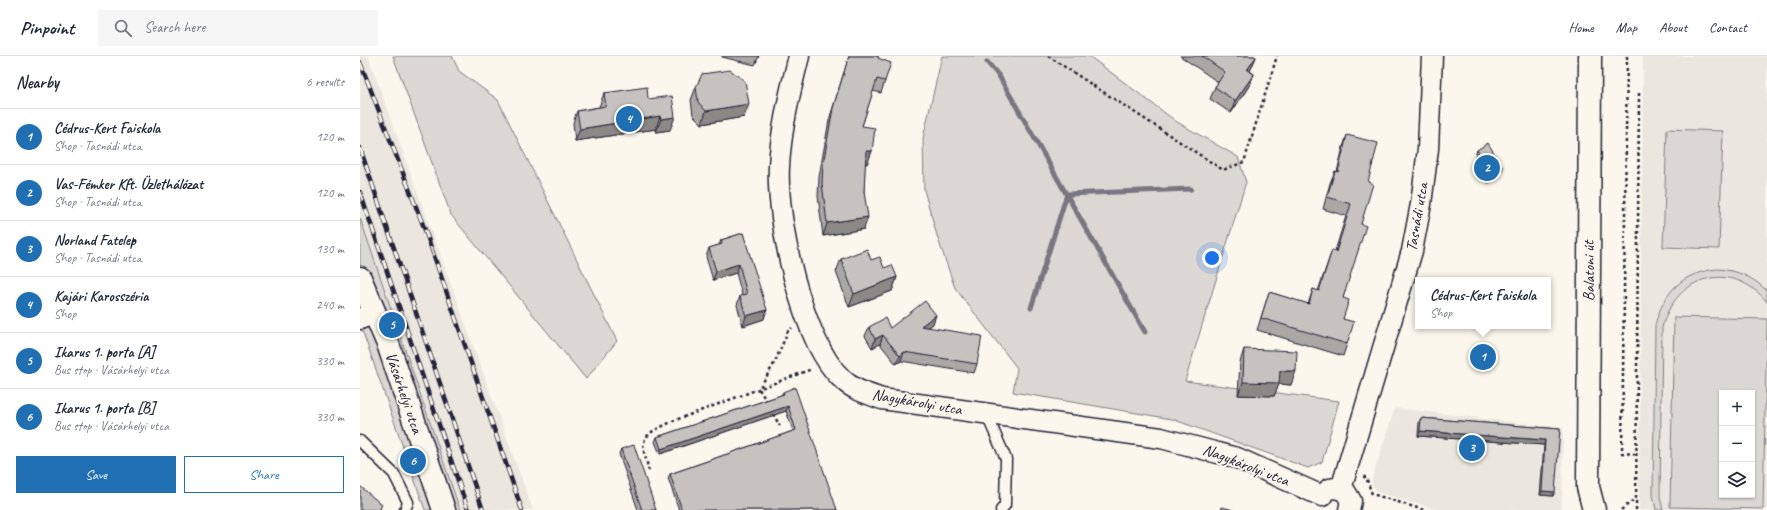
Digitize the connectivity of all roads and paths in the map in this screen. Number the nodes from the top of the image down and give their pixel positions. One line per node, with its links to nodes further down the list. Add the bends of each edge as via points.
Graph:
1 (799, 56): 10 (street, Nagykárolyi utca, via 781,139 779,204 784,238)
2 (1048, 56): 3 (path, via 1223,170 1244,162)
3 (1277, 56)
4 (1432, 56): 18 (street, Tasnádi utca, via 1428,149 1412,251)
5 (1590, 56): 19 (main road, Balatoni út)
6 (1627, 56): 16 (path, via 1622,454)
7 (1639, 90): 16 (path)
8 (360, 278): 9 (main road, Vásárhelyi utca)
9 (367, 316): 24 (main road, Vásárhelyi utca, via 388,344)
10 (806, 317): 11 (street, Nagykárolyi utca); 12 (path, via 788,330 775,362)
11 (828, 363): 12 (path); 13 (street, Nagykárolyi utca, via 843,380 861,392 882,399)
12 (759, 389): 14 (path); 17 (path, via 673,421 654,431 645,438 643,448)
13 (986, 413): 21 (street, Nagykárolyi utca, via 1161,438 1198,447 1237,458); 25 (lane, via 1006,458 1005,505)
14 (780, 426)
15 (360, 441): 23 (lane, via 394,474 408,502)
16 (1635, 454): 20 (path)
17 (649, 471)
18 (1343, 482): 21 (street, via 1330,489); 22 (street); 26 (path, via 1366,477 1372,494)
19 (1588, 487): 27 (main road, Balatoni út); 28 (main road, Balatoni út)
20 (1636, 498): 29 (path); 30 (path)
21 (1322, 503)
22 (1353, 509)
23 (405, 510)
24 (444, 510)
25 (1001, 510)
26 (1424, 510)
27 (1582, 510)
28 (1594, 510)
29 (1622, 510)
30 (1636, 510)

